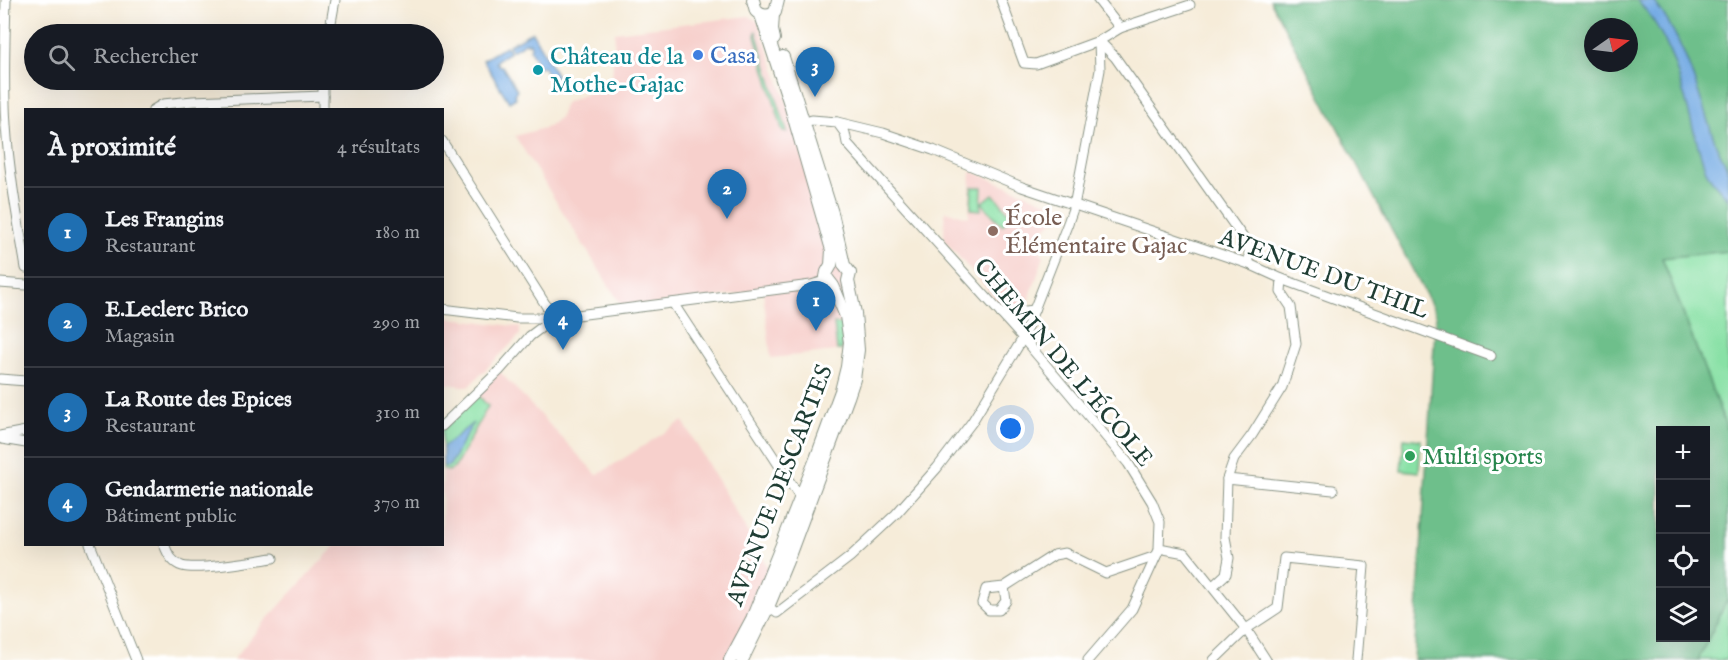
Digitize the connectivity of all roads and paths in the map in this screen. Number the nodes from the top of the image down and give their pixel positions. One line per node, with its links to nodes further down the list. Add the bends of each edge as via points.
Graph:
1 (6, 0): 14 (street)
2 (335, 0): 9 (street)
3 (753, 0): 8 (main road, via 754,9)
4 (778, 0): 8 (main road, via 778,6)
5 (1002, 0): 11 (street, via 1023,63 1036,64)
6 (1098, 0): 10 (street)
7 (1190, 5): 10 (street)
8 (767, 14): 18 (main road, AVENUE DESCARTES, via 784,60)
9 (331, 24)
10 (1120, 28): 11 (street)
11 (1099, 41): 20 (street, via 1100,70); 22 (street, via 1115,57 1249,246)
12 (323, 90): 13 (street)
13 (323, 96): 15 (street, via 193,101); 16 (street)
14 (2, 98): 21 (street)
15 (156, 108)
16 (323, 108)
17 (837, 122): 18 (street, via 812,120); 20 (street, AVENUE DU THIL, via 933,150); 32 (street, CHEMIN DE L'ÉCOLE, via 847,143)
18 (800, 124): 23 (main road, AVENUE DESCARTES, via 832,213)
19 (444, 144): 33 (street)
20 (1074, 206): 22 (street, AVENUE DU THIL); 31 (street)
21 (24, 256)
22 (1249, 264): 24 (street, AVENUE DU THIL)
23 (838, 265): 25 (main road, AVENUE DESCARTES, via 850,273); 27 (main road, AVENUE DESCARTES, via 826,272)
24 (1282, 279): 35 (street, AVENUE DU THIL); 42 (street, via 1281,292 1291,307 1296,344 1282,387 1234,459)
25 (848, 281): 27 (main road, via 843,286); 51 (main road, AVENUE DESCARTES, via 858,350 854,379)
26 (0, 283): 28 (street)
27 (830, 283): 29 (street); 44 (main road, AVENUE DESCARTES, via 846,316 850,342 847,368)
28 (24, 285)
29 (673, 303): 33 (street); 44 (street)
30 (444, 309): 33 (street)
31 (1034, 310): 32 (street); 34 (street)
32 (1001, 314): 34 (street, CHEMIN DE L'ÉCOLE)
33 (554, 318): 38 (street, via 530,336)
34 (1023, 338): 47 (street, CHEMIN DE L'ÉCOLE, via 1128,463 1160,522); 51 (street, via 972,422 896,514 850,557 777,613)
35 (1491, 356)
36 (0, 379): 37 (street)
37 (24, 381)
38 (444, 424)
39 (24, 431): 40 (street)
40 (0, 437): 41 (street)
41 (24, 443)
42 (1227, 479): 43 (street); 49 (street, via 1229,558 1226,574)
43 (1333, 490)
44 (801, 499): 54 (main road, AVENUE DESCARTES, via 752,619)
45 (91, 546): 53 (street)
46 (165, 546): 48 (street, via 169,556 181,566)
47 (1158, 552): 49 (street, via 1172,549 1185,553); 50 (street, via 1106,573 1065,553 1054,555); 56 (street, via 1132,609)
48 (273, 558)
49 (1213, 586): 52 (street)
50 (1004, 587)
51 (768, 608): 55 (main road, AVENUE DESCARTES)
52 (1246, 629): 57 (street); 58 (street); 59 (street, via 1278,608 1284,558 1364,566)
53 (136, 660)
54 (730, 660)
55 (742, 660)
56 (1088, 660)
57 (1214, 660)
58 (1266, 660)
59 (1356, 660)

